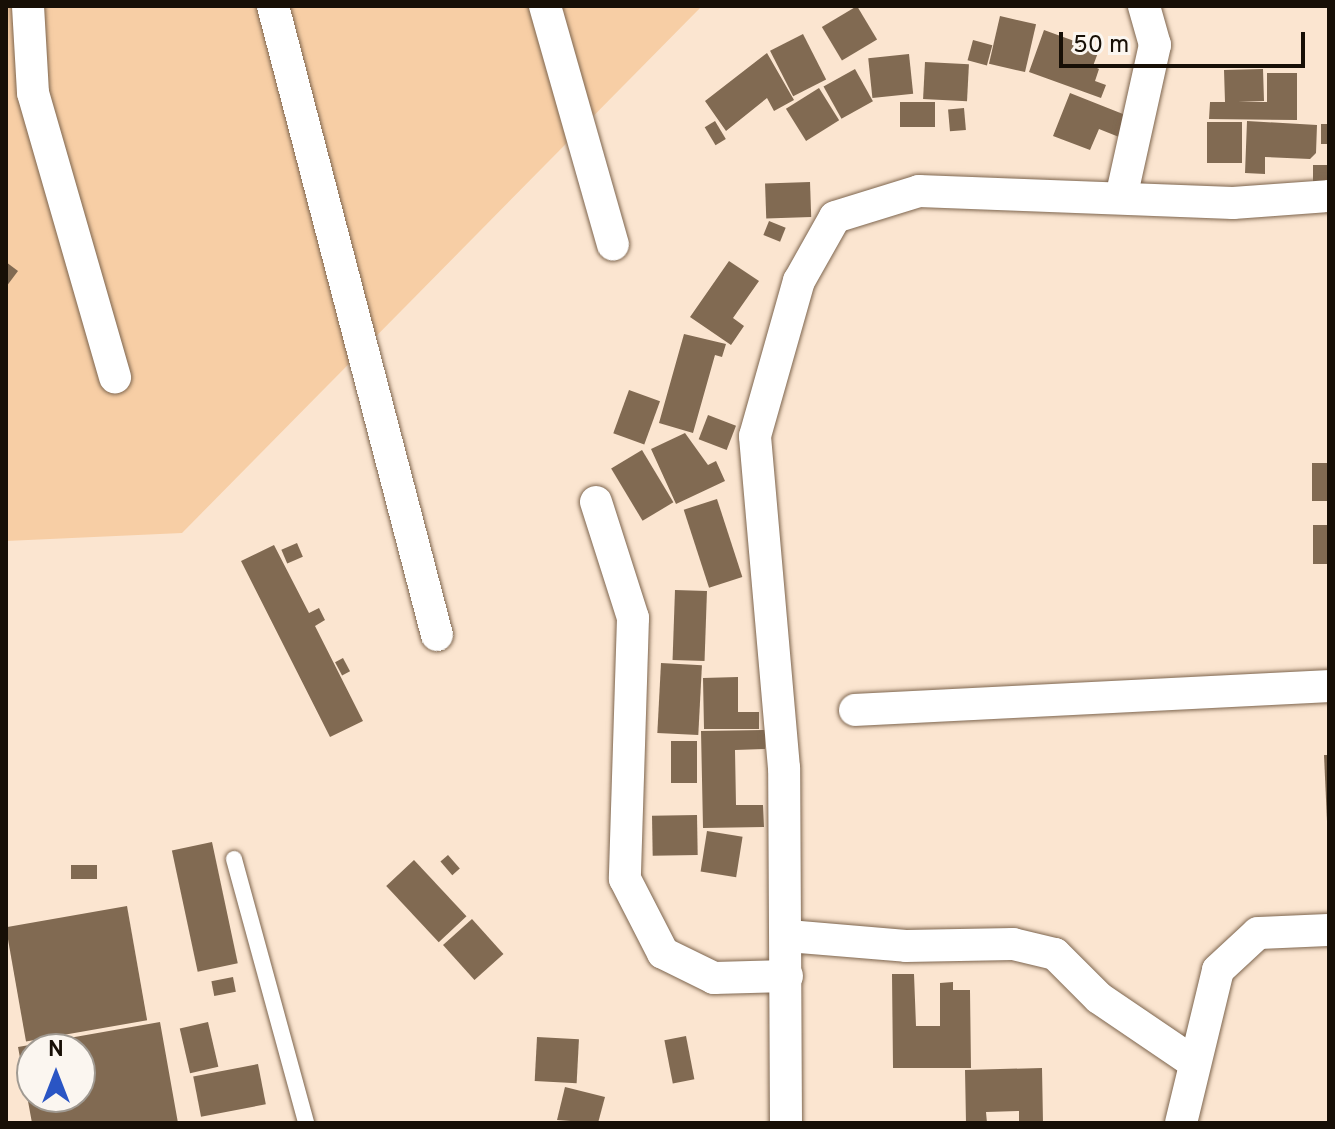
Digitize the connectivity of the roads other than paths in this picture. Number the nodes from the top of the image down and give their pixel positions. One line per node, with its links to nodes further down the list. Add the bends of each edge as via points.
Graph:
1 (28, 6): 8 (street, via 33,93)
2 (273, 6): 10 (street)
3 (545, 6): 7 (street)
4 (1144, 6): 6 (street, via 1155,45)
5 (1329, 196): 6 (street, via 1233,203)
6 (1121, 198): 15 (street, via 919,191 835,217 799,281 755,436 784,768)
7 (613, 245)
8 (115, 377)
9 (596, 502): 16 (street, via 633,618 625,879 663,953 714,978)
10 (437, 635)
11 (1329, 686): 12 (street)
12 (855, 710)
13 (234, 859): 18 (lane)
14 (1329, 930): 17 (street, via 1258,933 1218,970)
15 (788, 936): 16 (street); 17 (street, via 906,946 1013,944 1055,954 1099,998)
16 (787, 976): 19 (street)
17 (1193, 1062): 20 (street)
18 (306, 1123)
19 (786, 1123)
20 (1181, 1123)

